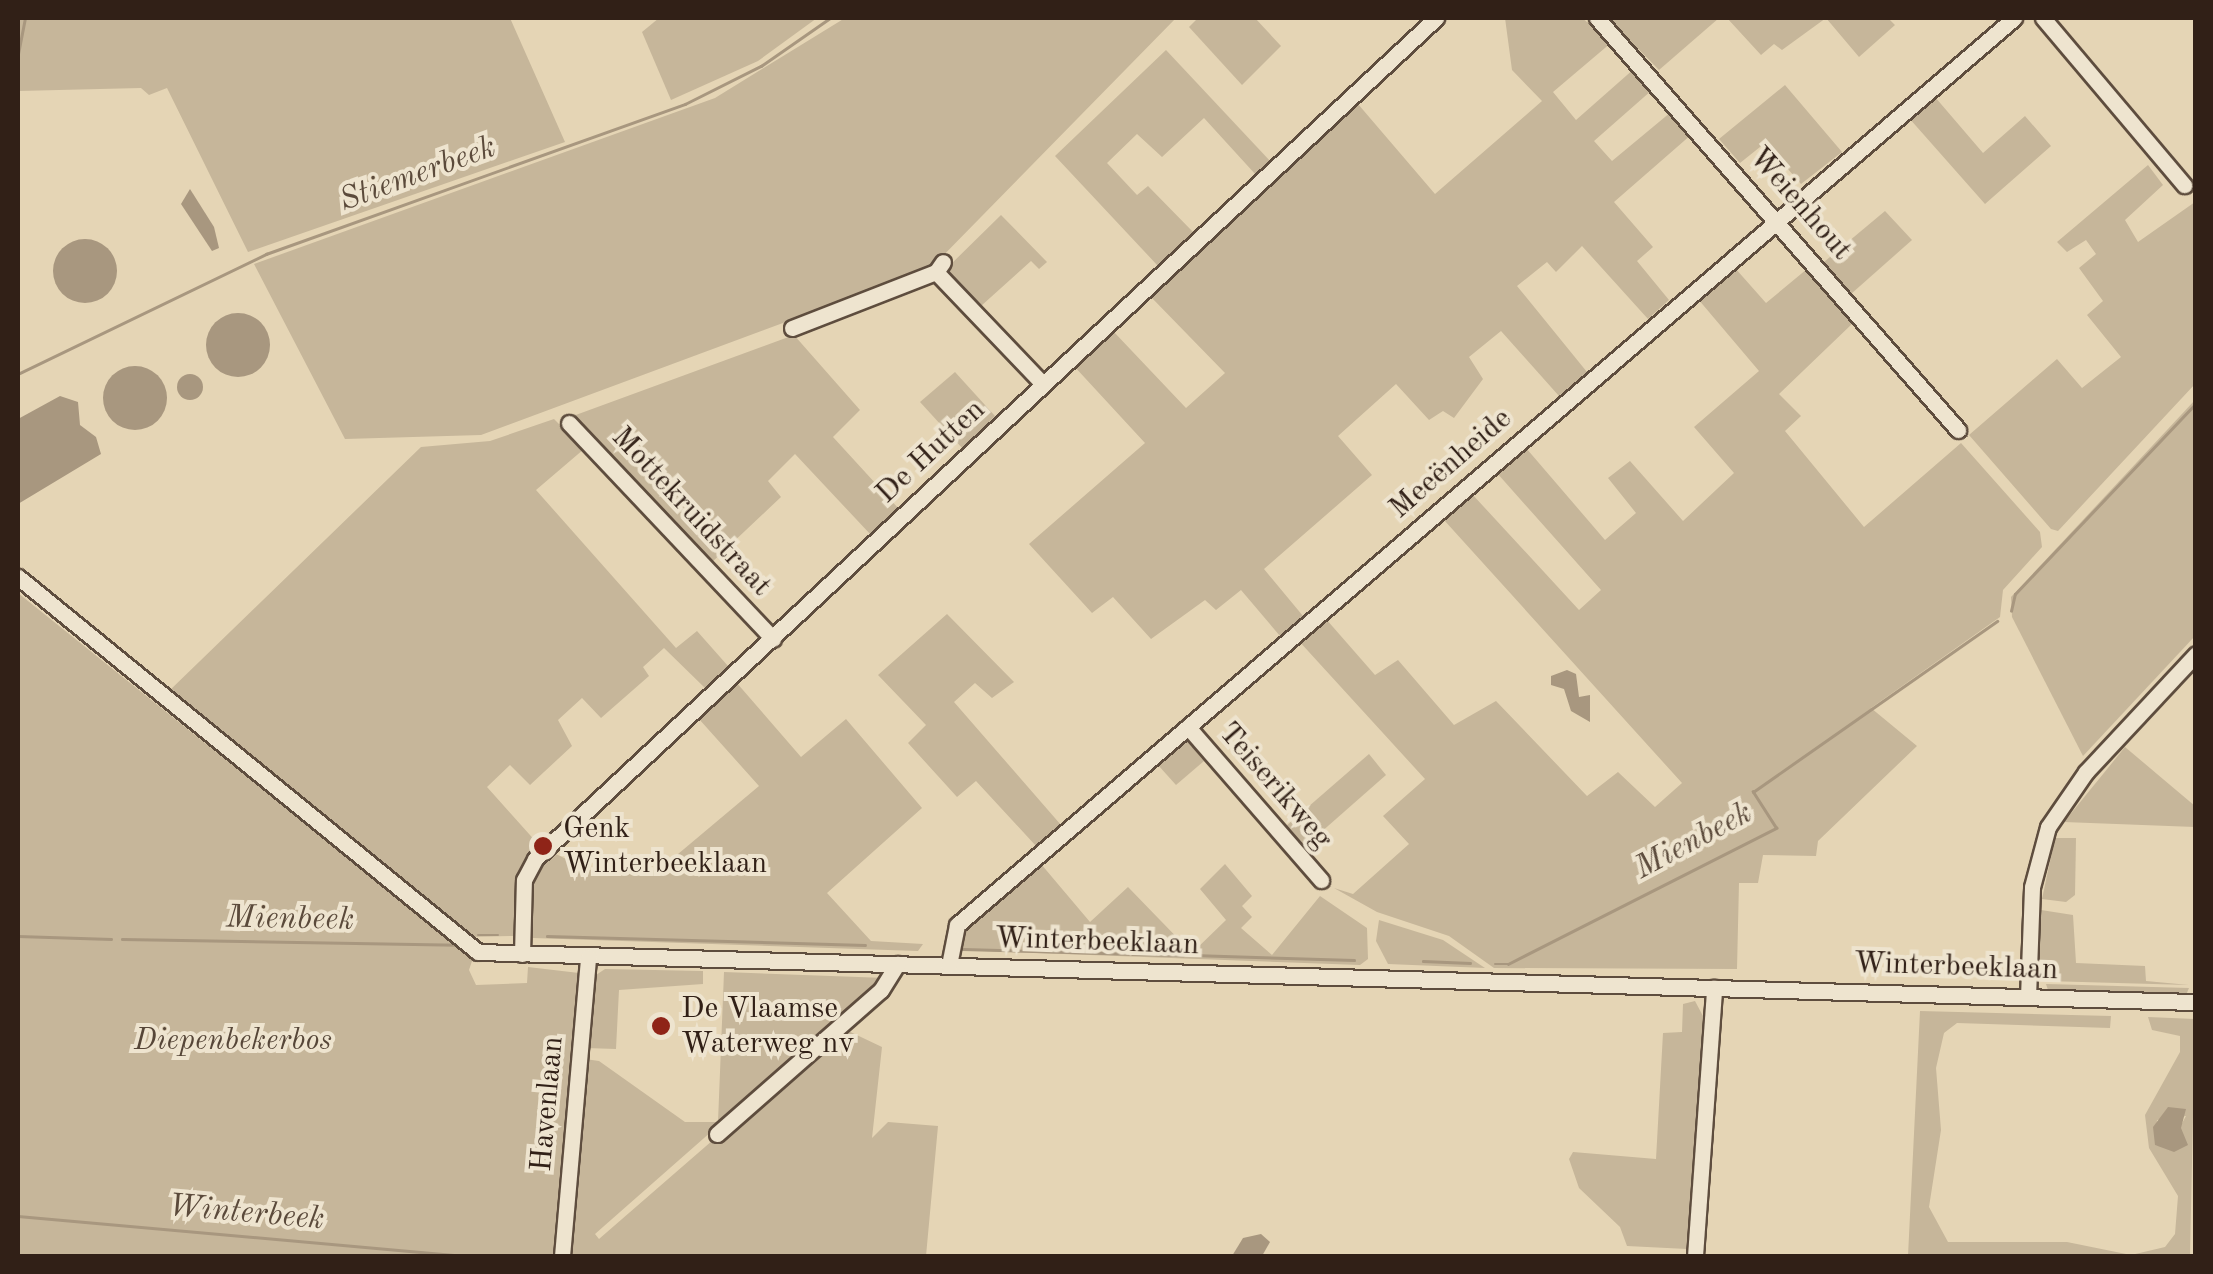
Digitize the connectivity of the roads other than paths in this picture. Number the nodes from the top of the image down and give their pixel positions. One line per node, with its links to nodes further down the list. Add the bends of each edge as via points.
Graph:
1 (1436, 18): 8 (street, De Hutten)
2 (1597, 18): 6 (street, Weienhout)
3 (2014, 18): 6 (street, Meeënheide)
4 (2042, 18): 5 (street)
5 (2184, 185)
6 (1777, 220): 10 (street, Weienhout); 14 (street, Meeënheide)
7 (792, 328): 8 (street, via 940,267)
8 (1043, 384): 12 (street, De Hutten)
9 (569, 423): 12 (street, Mottekruidstraat)
10 (1958, 430)
11 (18, 578): 16 (street, Winterbeeklaan, via 478,952)
12 (773, 639): 16 (street, De Hutten, via 535,860 524,880)
13 (2196, 654): 21 (street, via 2086,772 2048,827 2032,887)
14 (1188, 727): 15 (street, Teiserikweg); 19 (street, Meeënheide, via 957,925)
15 (1321, 880)
16 (522, 954): 17 (street, Winterbeeklaan)
17 (588, 956): 18 (street, Winterbeeklaan); 24 (street, Havenlaan)
18 (897, 964): 19 (street, Winterbeeklaan); 23 (street, via 880,990)
19 (949, 965): 20 (street, Winterbeeklaan)
20 (1714, 988): 21 (street, Winterbeeklaan); 25 (street)
21 (2028, 997): 22 (street, Winterbeeklaan)
22 (2196, 1002)
23 (717, 1134)
24 (562, 1256)
25 (1694, 1256)

